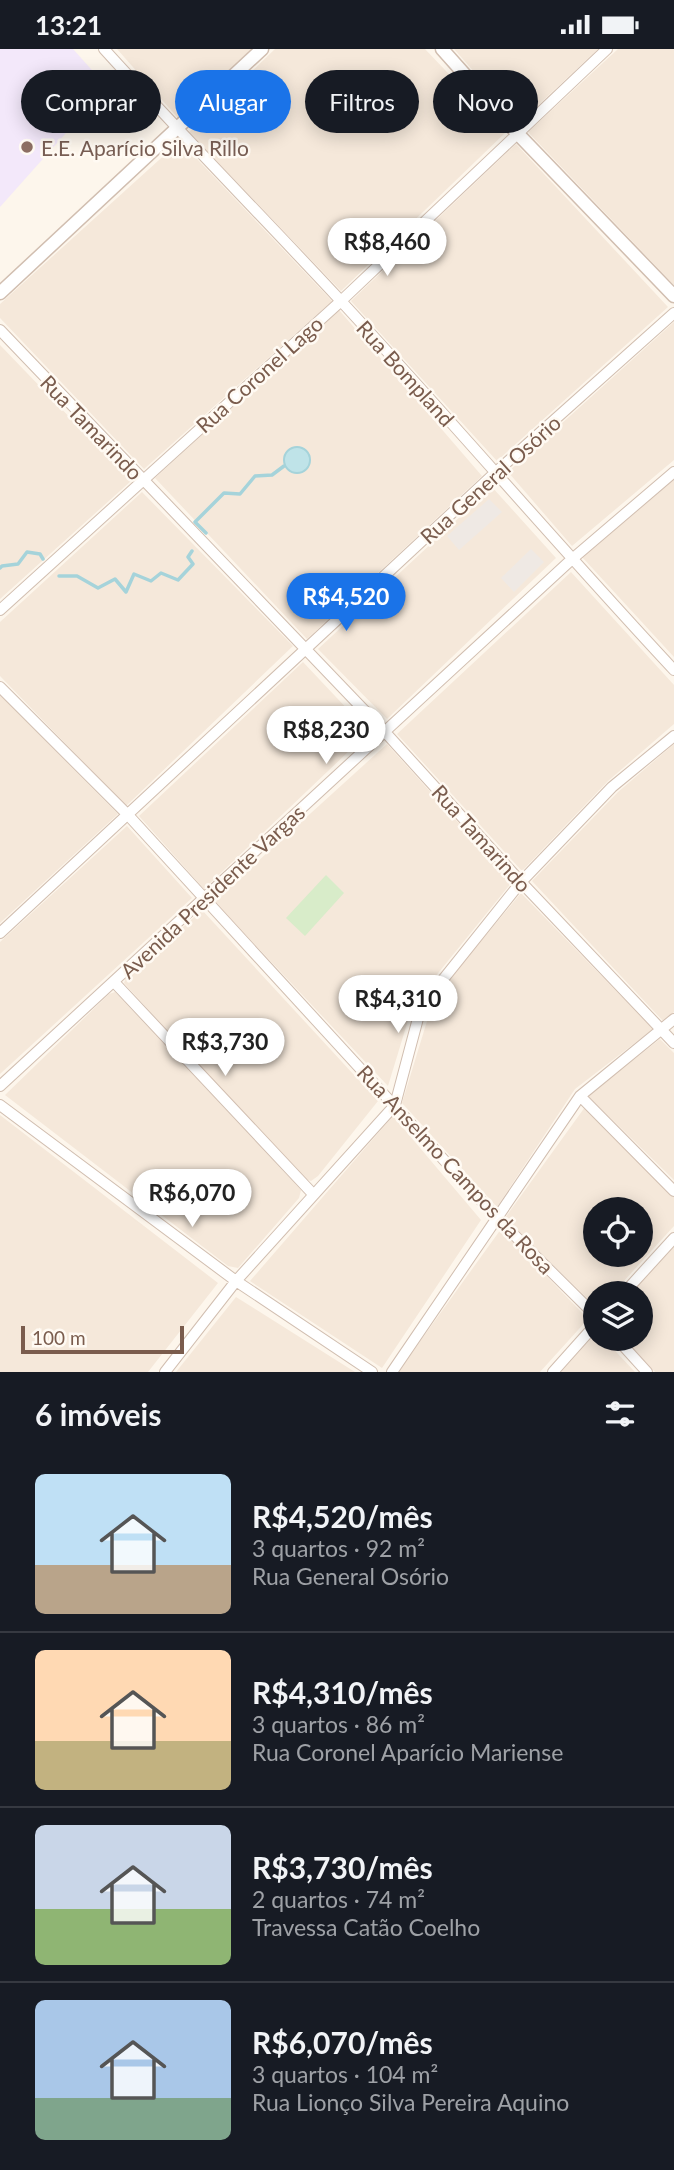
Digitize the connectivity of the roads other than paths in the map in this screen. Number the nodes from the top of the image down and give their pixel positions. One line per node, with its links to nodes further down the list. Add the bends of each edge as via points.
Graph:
1 (104, 49): 8 (street, Rua Bompland)
2 (262, 49): 5 (street)
3 (442, 49): 6 (street)
4 (607, 49): 7 (street, Rua Coronel Lago)
5 (240, 70)
6 (461, 70)
7 (538, 113)
8 (175, 127)
9 (175, 133): 12 (street)
10 (181, 133): 14 (street, Rua Bompland)
11 (517, 133): 13 (street); 14 (street, Rua Coronel Lago)
12 (0, 293)
13 (674, 296)
14 (341, 301): 18 (street, Rua Bompland); 19 (street, Rua Coronel Lago)
15 (674, 313): 18 (street, Rua General Osório)
16 (0, 330): 19 (street, Rua Tamarindo)
17 (674, 472): 20 (street, Avenida Presidente Vargas)
18 (495, 473): 20 (street, Rua Bompland); 22 (street, Rua General Osório)
19 (143, 480): 21 (street, Rua Coronel Lago); 22 (street, Rua Tamarindo)
20 (571, 560): 23 (street, Rua Bompland); 25 (street, Avenida Presidente Vargas)
21 (0, 610)
22 (306, 649): 25 (street, Rua Tamarindo); 27 (street, Rua General Osório)
23 (674, 670)
24 (0, 687): 27 (street, Rua Anselmo Campos da Rosa)
25 (385, 731): 28 (street, Rua Tamarindo); 29 (street, Avenida Presidente Vargas)
26 (674, 736): 28 (street, via 612,787)
27 (128, 815): 29 (street, Rua Anselmo Campos da Rosa); 30 (street, Rua General Osório)
28 (521, 882): 33 (street, Rua Tamarindo); 38 (street, via 421,1007)
29 (204, 900): 31 (street, Avenida Presidente Vargas); 38 (street, Rua Anselmo Campos da Rosa)
30 (0, 933)
31 (114, 982): 35 (street, Avenida Presidente Vargas); 40 (street)
32 (674, 1019): 33 (street)
33 (661, 1029): 34 (street, Rua Tamarindo); 36 (street)
34 (674, 1043)
35 (0, 1086)
36 (580, 1096): 39 (street); 41 (street)
37 (0, 1105): 43 (street)
38 (395, 1105): 40 (street); 41 (street, Rua Anselmo Campos da Rosa)
39 (674, 1191)
40 (313, 1194): 43 (street)
41 (498, 1219): 45 (street, Rua Anselmo Campos da Rosa); 50 (street)
42 (674, 1238): 44 (street)
43 (236, 1281): 48 (street); 49 (street)
44 (635, 1281)
45 (583, 1303)
46 (583, 1338): 51 (street)
47 (628, 1351): 52 (street)
48 (165, 1372)
49 (372, 1372)
50 (392, 1372)
51 (553, 1372)
52 (647, 1372)

